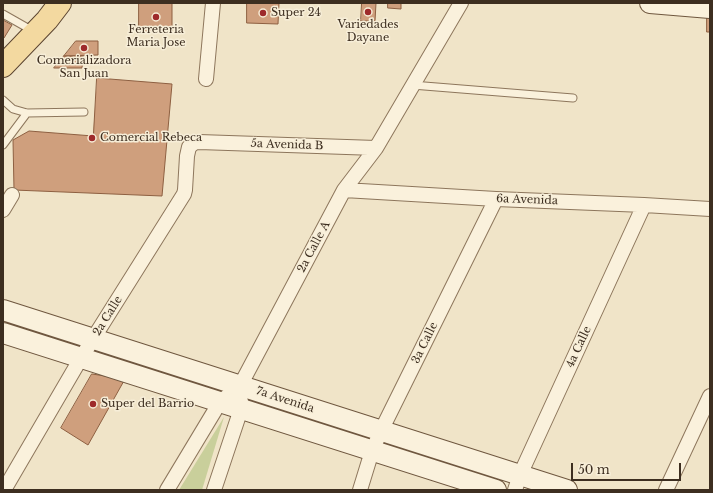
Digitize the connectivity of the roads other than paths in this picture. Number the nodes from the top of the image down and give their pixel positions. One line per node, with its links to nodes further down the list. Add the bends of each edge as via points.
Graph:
1 (72, 3): 7 (main road)
2 (213, 3): 9 (street)
3 (461, 3): 10 (street, 2a Calle A)
4 (650, 3): 5 (street)
5 (710, 8)
6 (3, 14): 7 (lane)
7 (47, 18): 8 (main road)
8 (4, 63)
9 (206, 79)
10 (412, 86): 11 (lane); 17 (street, 2a Calle A)
11 (573, 98)
12 (3, 100): 14 (lane, via 13,108)
13 (84, 112): 14 (lane)
14 (27, 113): 16 (lane)
15 (199, 142): 17 (street, 5a Avenida B); 26 (street, 2a Calle, via 189,147 184,194)
16 (3, 145)
17 (376, 148): 18 (street, 2a Calle A)
18 (344, 190): 20 (street, 6a Avenida); 28 (street, 2a Calle A)
19 (12, 195): 23 (street)
20 (496, 199): 21 (street, 6a Avenida); 32 (street, 3a Calle)
21 (644, 205): 22 (street, 6a Avenida); 34 (street, 4a Calle)
22 (710, 209)
23 (3, 210)
24 (3, 310): 26 (street, 7a Avenida)
25 (3, 333): 27 (street, 7a Avenida)
26 (93, 339): 27 (street, 2a Calle); 28 (street, 7a Avenida)
27 (81, 358): 30 (street, 7a Avenida); 35 (street, 2a Calle)
28 (240, 386): 30 (street, 2a Calle A); 31 (street); 32 (street, 7a Avenida)
29 (710, 396): 41 (street)
30 (220, 402): 31 (street, 7a Avenida); 36 (street, 2a Calle A)
31 (241, 409): 33 (street, 7a Avenida); 37 (street)
32 (381, 431): 33 (street, 3a Calle); 34 (street, 7a Avenida)
33 (372, 451): 38 (street, 3a Calle); 39 (street, 7a Avenida)
34 (518, 483): 40 (street, 7a Avenida)
35 (4, 490)
36 (168, 490)
37 (214, 490)
38 (360, 490)
39 (496, 490)
40 (567, 490)
41 (666, 490)

